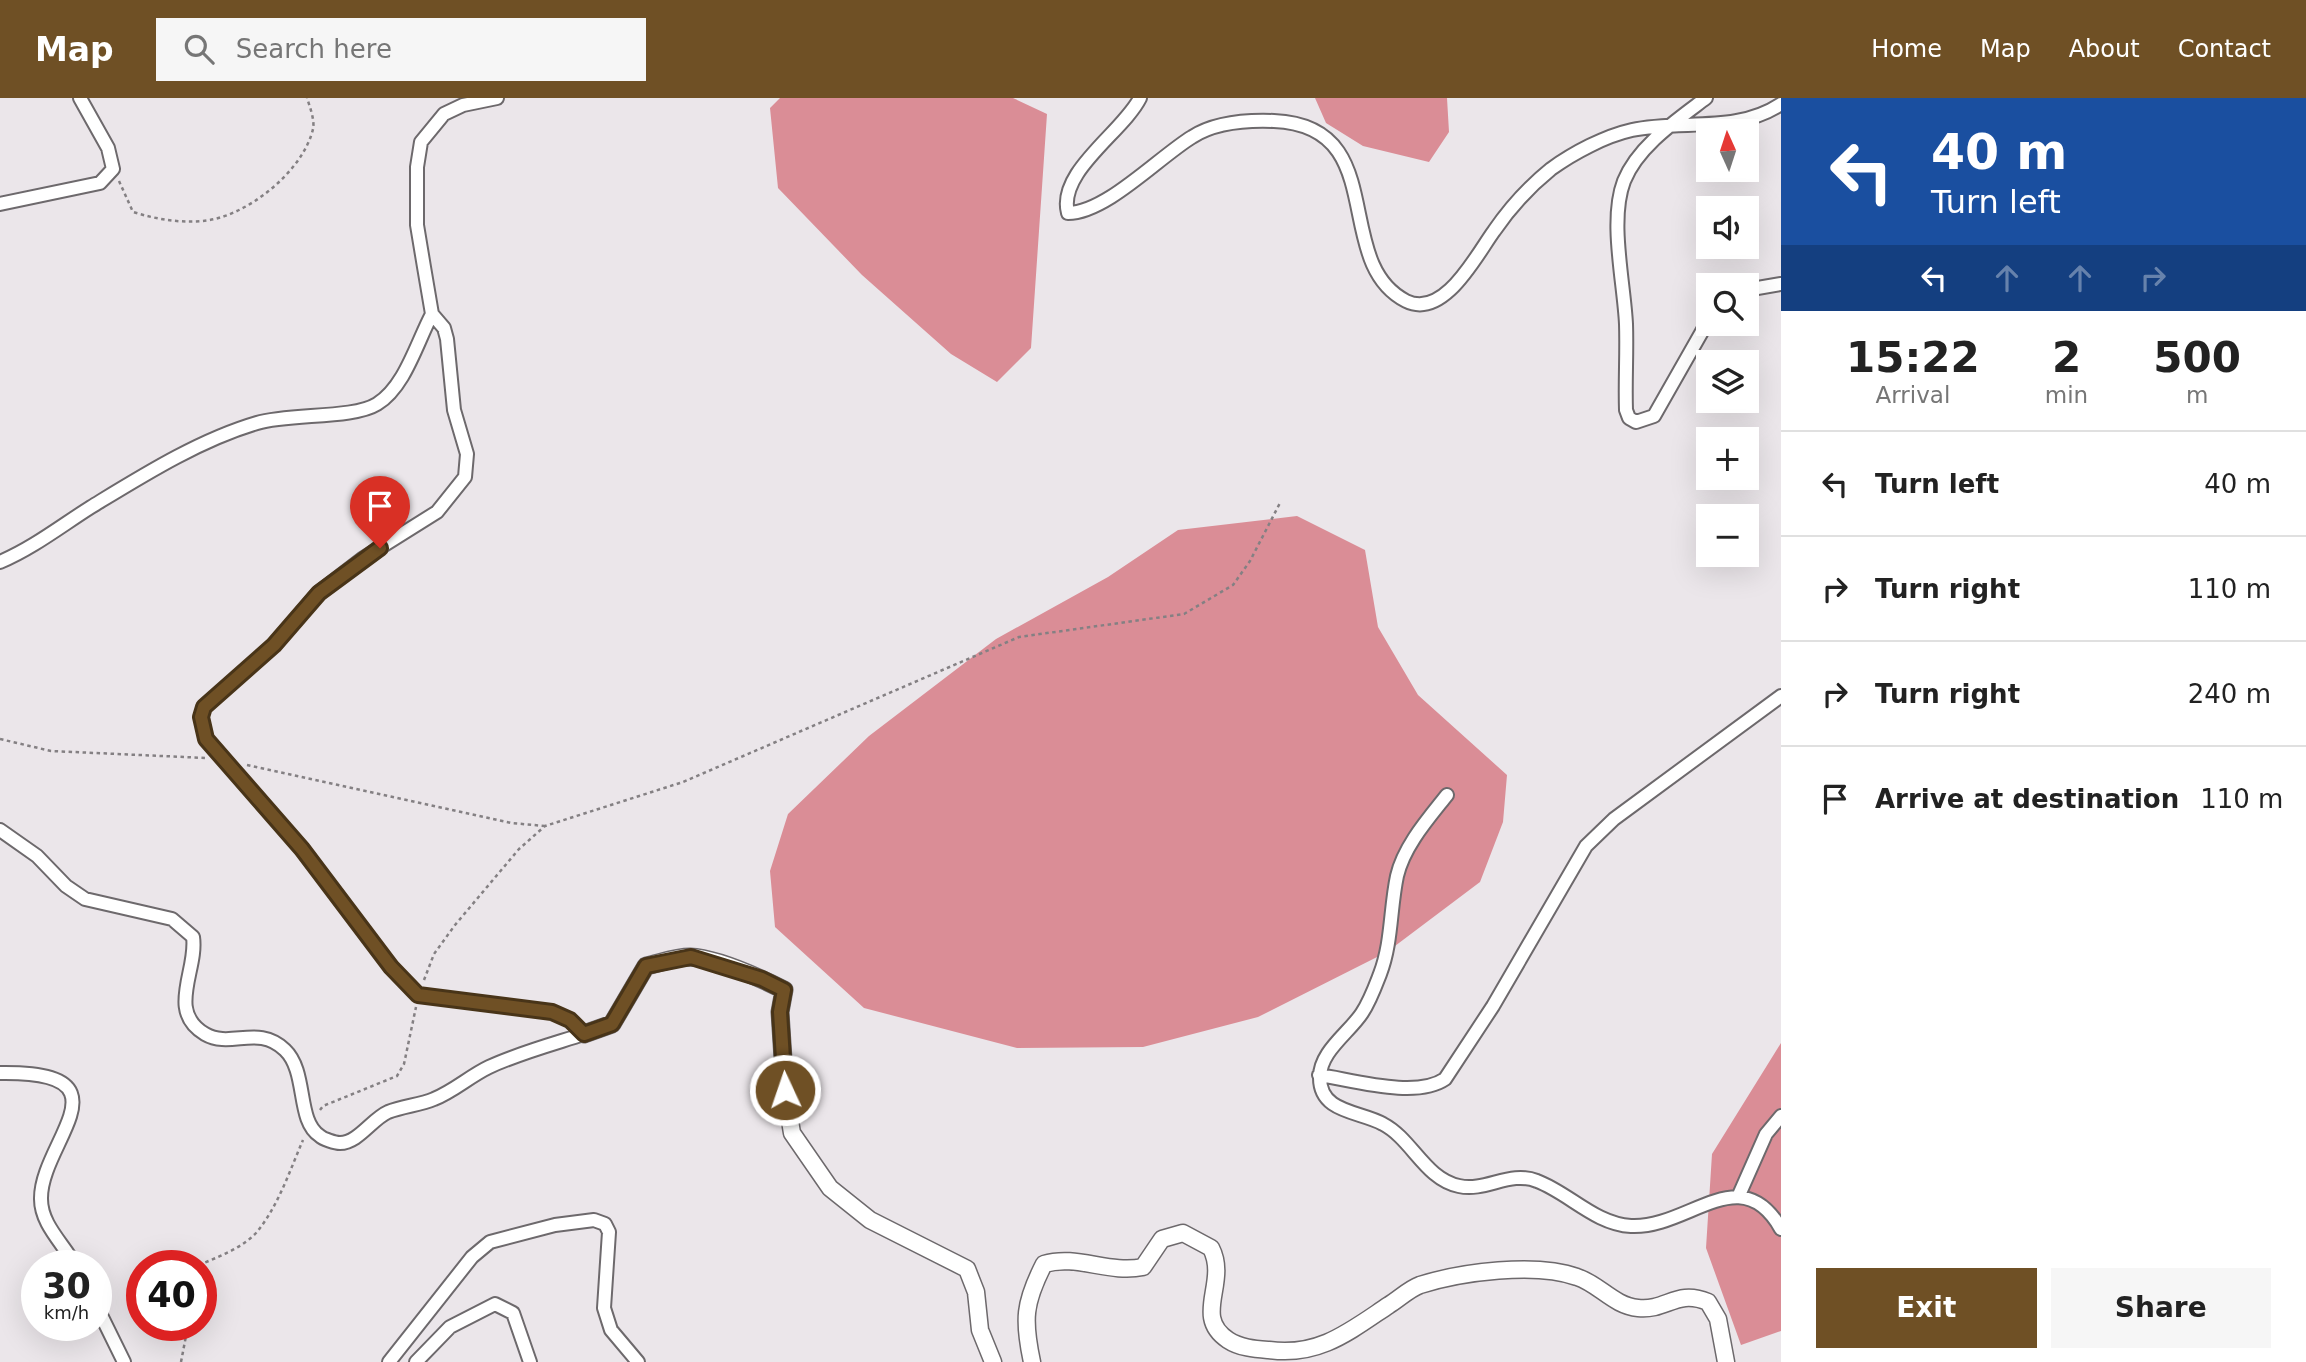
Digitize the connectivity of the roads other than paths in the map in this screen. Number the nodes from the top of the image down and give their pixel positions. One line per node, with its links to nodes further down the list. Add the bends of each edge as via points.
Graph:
1 (80, 98): 7 (street, via 108,148 113,169 100,183)
2 (497, 98): 10 (street, via 444,114 421,142 417,225)
3 (1140, 98): 6 (street, via 1070,188 1065,202 1068,213 1081,213 1193,136 1214,128 1244,121 1303,126 1335,144 1347,167 1367,246 1380,275 1407,302 1418,304 1434,301 1453,288 1502,221 1552,169 1608,138 1633,130)
4 (1706, 98): 6 (street)
5 (1781, 104): 6 (street, via 1750,117)
6 (1670, 127): 11 (street, via 1632,166 1620,196 1629,418 1636,422 1654,416)
7 (0, 204)
8 (1781, 284): 9 (street)
9 (1759, 288)
10 (432, 314): 12 (street, via 399,380 374,406 254,423 153,471); 16 (street, via 447,340 454,410 467,454 465,477 457,492 437,512 362,559 319,593 274,645 204,707 202,729 220,759 295,840 391,967 418,995 552,1012 570,1020)
11 (1699, 336)
12 (0, 562)
13 (1781, 696): 18 (street, via 1614,819 1586,846 1445,1079 1436,1085 1409,1088)
14 (1447, 796): 18 (street, via 1413,841 1398,874 1388,948 1374,991 1362,1014 1326,1057)
15 (0, 830): 16 (street, via 85,899 172,919 193,937 195,954 183,998 189,1019 205,1034 269,1039 286,1051 298,1070 309,1125 320,1137 340,1143 356,1137 387,1112 435,1099 490,1067)
16 (584, 1034): 29 (street, via 612,1024 646,966 669,960 691,957 784,990 780,1012 792,1133 830,1188 860,1212 967,1269 976,1292 980,1330)
17 (0, 1073): 22 (street, via 47,1075 69,1092 71,1122 43,1181 41,1200 44,1219)
18 (1319, 1075): 20 (street, via 1322,1092 1334,1105 1382,1123 1429,1168 1462,1187 1519,1177 1536,1180 1614,1223 1631,1226 1668,1221 1720,1198)
19 (1781, 1116): 20 (street, via 1766,1134)
20 (1739, 1195): 21 (street, via 1758,1202)
21 (1781, 1229)
22 (65, 1250)
23 (112, 1338): 24 (street)
24 (124, 1362)
25 (389, 1362): 28 (street, via 472,1257 490,1242 594,1220 605,1224 609,1232 604,1308 611,1330)
26 (416, 1362): 27 (street, via 450,1327 495,1304 513,1313)
27 (530, 1362)
28 (638, 1362)
29 (993, 1362)
30 (1032, 1362): 31 (street, via 1024,1324 1044,1264 1062,1258 1109,1269 1143,1267 1162,1239 1183,1233 1211,1248 1219,1271 1211,1300 1216,1328 1228,1340 1246,1347 1276,1351 1314,1348 1336,1341 1418,1286 1532,1270 1579,1277 1625,1306 1656,1308 1688,1296 1708,1302 1718,1319)
31 (1726, 1362)

